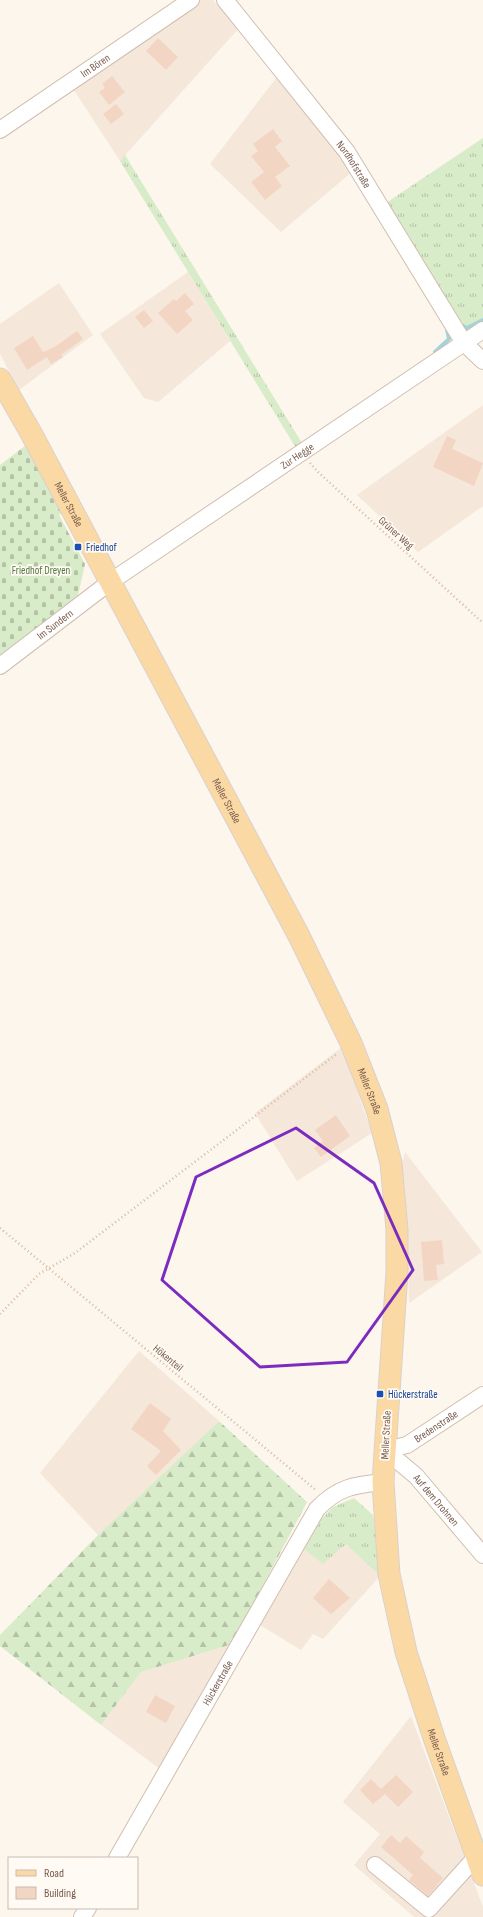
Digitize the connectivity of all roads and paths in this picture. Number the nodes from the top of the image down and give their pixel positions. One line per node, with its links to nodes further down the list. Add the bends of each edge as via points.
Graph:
1 (191, 0): 3 (street, Im Bören)
2 (225, 0): 5 (street, Nordhofstraße, via 347,152)
3 (0, 130)
4 (483, 330): 5 (street, Zur Hegge)
5 (464, 343): 6 (street, Nordhofstraße); 8 (street, Zur Hegge)
6 (483, 361)
7 (0, 379): 9 (main road, Meller Straße)
8 (302, 452): 9 (street, Zur Hegge); 10 (path, Grüner Weg, via 318,472)
9 (110, 582): 11 (street, Im Sundern); 12 (main road, Meller Straße, via 299,936)
10 (483, 623)
11 (0, 666)
12 (351, 1043): 14 (path, via 75,1253); 17 (main road, Meller Straße, via 377,1109 391,1163 397,1230)
13 (0, 1228): 14 (path, Hökenteil)
14 (48, 1268): 15 (path); 19 (path, Hökenteil, via 310,1486)
15 (0, 1314)
16 (483, 1395): 17 (street, Bredenstraße, via 407,1445)
17 (385, 1450): 18 (main road, Meller Straße); 20 (street, Auf dem Drohnen, via 416,1476)
18 (384, 1482): 19 (street, Hückerstraße, via 359,1484 341,1489); 21 (main road, Meller Straße, via 389,1574 406,1652)
19 (328, 1498): 22 (street, Hückerstraße, via 317,1509)
20 (483, 1555)
21 (476, 1856): 23 (street, via 429,1909); 24 (main road, Meller Straße)
22 (118, 1857)
23 (375, 1865)
24 (483, 1875)

